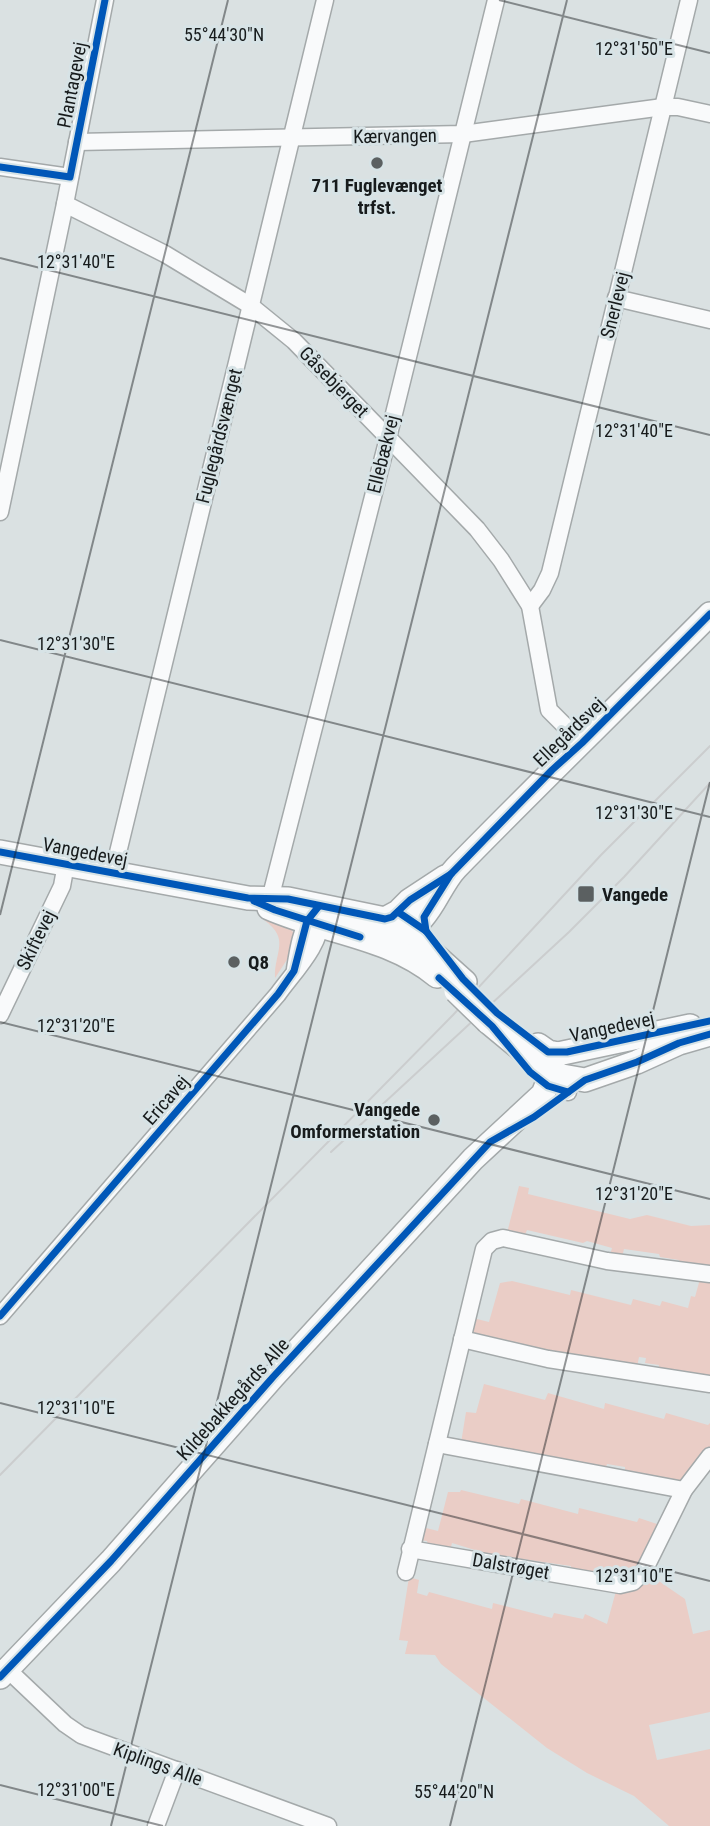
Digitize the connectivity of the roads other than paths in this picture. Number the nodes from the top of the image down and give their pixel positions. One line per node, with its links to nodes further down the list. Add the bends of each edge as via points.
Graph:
1 (105, 0): 9 (street, Plantagevej)
2 (325, 0): 8 (street, Fuglegårdsvænget)
3 (495, 0): 7 (street, Ellebækvej)
4 (689, 0): 5 (street, Snerlevej)
5 (663, 107): 6 (street, Kærvangen); 7 (street, Kærvangen); 13 (street, Snerlevej)
6 (710, 114)
7 (463, 134): 8 (street, Kærvangen); 16 (street, Ellebækvej)
8 (291, 139): 9 (street, Kærvangen); 14 (street, Fuglegårdsvænget)
9 (78, 142): 11 (street, Plantagevej)
10 (0, 167): 11 (street)
11 (70, 177): 12 (street, Plantagevej)
12 (65, 204): 14 (street, Gåsebjerget, via 165,254); 17 (street, Plantagevej)
13 (616, 298): 15 (street); 18 (street, Snerlevej, via 550,573)
14 (251, 306): 16 (street, Gåsebjerget, via 294,341); 23 (street, Fuglegårdsvænget)
15 (710, 320)
16 (388, 438): 18 (street, Gåsebjerget, via 477,529); 24 (street, Ellebækvej)
17 (0, 512)
18 (530, 606): 20 (street, Gåsebjerget, via 549,710)
19 (710, 614): 20 (street, Ellegårdsvej)
20 (582, 743): 25 (street, Ellegårdsvej, via 418,905 409,920)
21 (0, 852): 22 (street, Vangedevej)
22 (66, 864): 23 (street, Vangedevej); 29 (street, Skiftevej, via 62,886)
23 (113, 873): 24 (street, Vangedevej)
24 (262, 901): 26 (street, Vangedevej, via 288,899)
25 (412, 917): 26 (street, Vangedevej); 26 (street, via 389,932); 27 (street, via 409,948); 28 (street, Vangedevej)
26 (319, 920): 27 (street, Vangedevej); 35 (street, Ericavej, via 314,946 270,1003)
27 (415, 959): 28 (street, Vangedevej)
28 (461, 984): 33 (street, Vangedevej, bridge)
29 (0, 1015)
30 (710, 1021): 31 (street, Vangedevej)
31 (668, 1031): 33 (street); 33 (street, Vangedevej, via 568,1052)
32 (710, 1034): 33 (street, Vangedevej, via 678,1042 637,1062)
33 (555, 1081): 43 (street, Kildebakkegårds Alle, via 490,1142)
34 (710, 1274): 36 (street, via 607,1261 503,1238 484,1249)
35 (0, 1316)
36 (462, 1339): 37 (street, via 548,1359); 38 (street)
37 (710, 1384)
38 (437, 1444): 40 (street); 41 (street)
39 (710, 1456): 40 (street, Dalstrøget)
40 (684, 1490): 41 (street, Dalstrøget, via 645,1568 633,1582 620,1585)
41 (410, 1549): 42 (street)
42 (406, 1572)
43 (4, 1673): 44 (street, Kiplings Alle, via 73,1730)
44 (177, 1770): 45 (street); 46 (street, Kiplings Alle)
45 (156, 1826)
46 (328, 1826)

